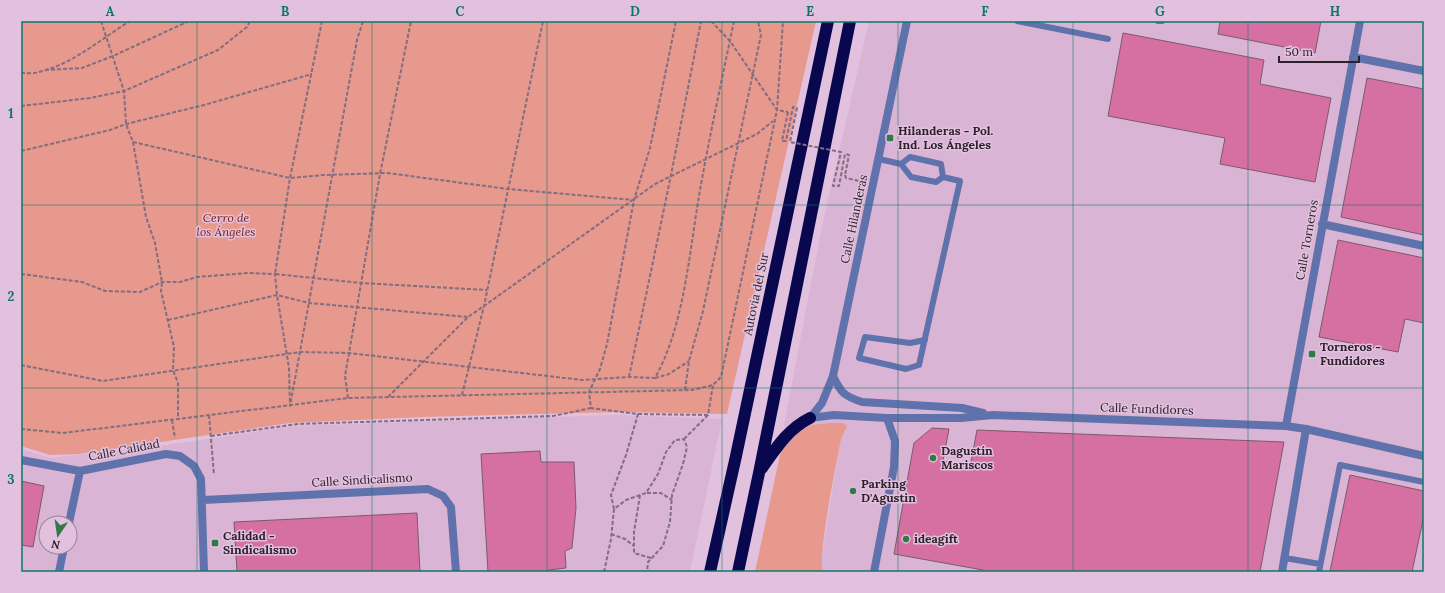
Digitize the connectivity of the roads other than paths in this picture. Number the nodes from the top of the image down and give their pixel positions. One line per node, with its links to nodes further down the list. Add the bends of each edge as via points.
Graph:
1 (828, 21): 32 (highway, Autovía del Sur)
2 (850, 21): 27 (highway)
3 (907, 21): 11 (street, Calle Hilanderas)
4 (1017, 21): 8 (lane)
5 (1158, 21): 6 (lane)
6 (1162, 21)
7 (1360, 21): 9 (street, Calle Torneros)
8 (1108, 39)
9 (1353, 57): 10 (street); 14 (street, Calle Torneros)
10 (1424, 71)
11 (879, 159): 12 (lane); 17 (street, Calle Hilanderas)
12 (901, 164): 13 (lane, via 911,177 936,182); 13 (lane, via 910,157 941,164)
13 (944, 177): 16 (lane, via 960,181)
14 (1322, 224): 15 (street); 22 (street, Calle Torneros)
15 (1424, 246)
16 (925, 340): 16 (lane, via 919,365 906,369 859,358 865,337 910,343)
17 (833, 376): 18 (street, Calle Fundidores, via 840,390 848,397 862,402); 20 (street, Calle Hilanderas, via 822,403)
18 (892, 403): 19 (street, Calle Fundidores, via 962,408); 21 (street)
19 (988, 415): 21 (street, Calle Fundidores, via 961,418); 22 (street, Calle Fundidores)
20 (810, 418): 21 (street, Calle Fundidores, via 834,415); 27 (highway, via 798,424 783,438)
21 (887, 418): 41 (street, via 895,441 894,467)
22 (1286, 426): 23 (street, Calle Fundidores)
23 (1306, 429): 24 (street, Calle Fundidores); 33 (street)
24 (1424, 456)
25 (21, 460): 26 (street, Calle Calidad)
26 (80, 471): 29 (street, Calle Calidad, via 166,454 180,456 194,466 201,479); 30 (street)
27 (759, 473): 40 (highway)
28 (1424, 482): 34 (lane, via 1340,465)
29 (203, 500): 36 (street, Calle Calidad); 37 (street, Calle Sindicalismo, via 428,489 443,496 451,507)
30 (71, 515)
31 (62, 555): 35 (street)
32 (713, 558): 38 (highway); 39 (highway, Autovía del Sur)
33 (1285, 558): 34 (lane); 42 (street)
34 (1320, 564): 43 (lane)
35 (59, 572)
36 (204, 572)
37 (456, 572)
38 (702, 572)
39 (710, 572)
40 (738, 572)
41 (874, 572)
42 (1282, 572)
43 (1319, 572)

